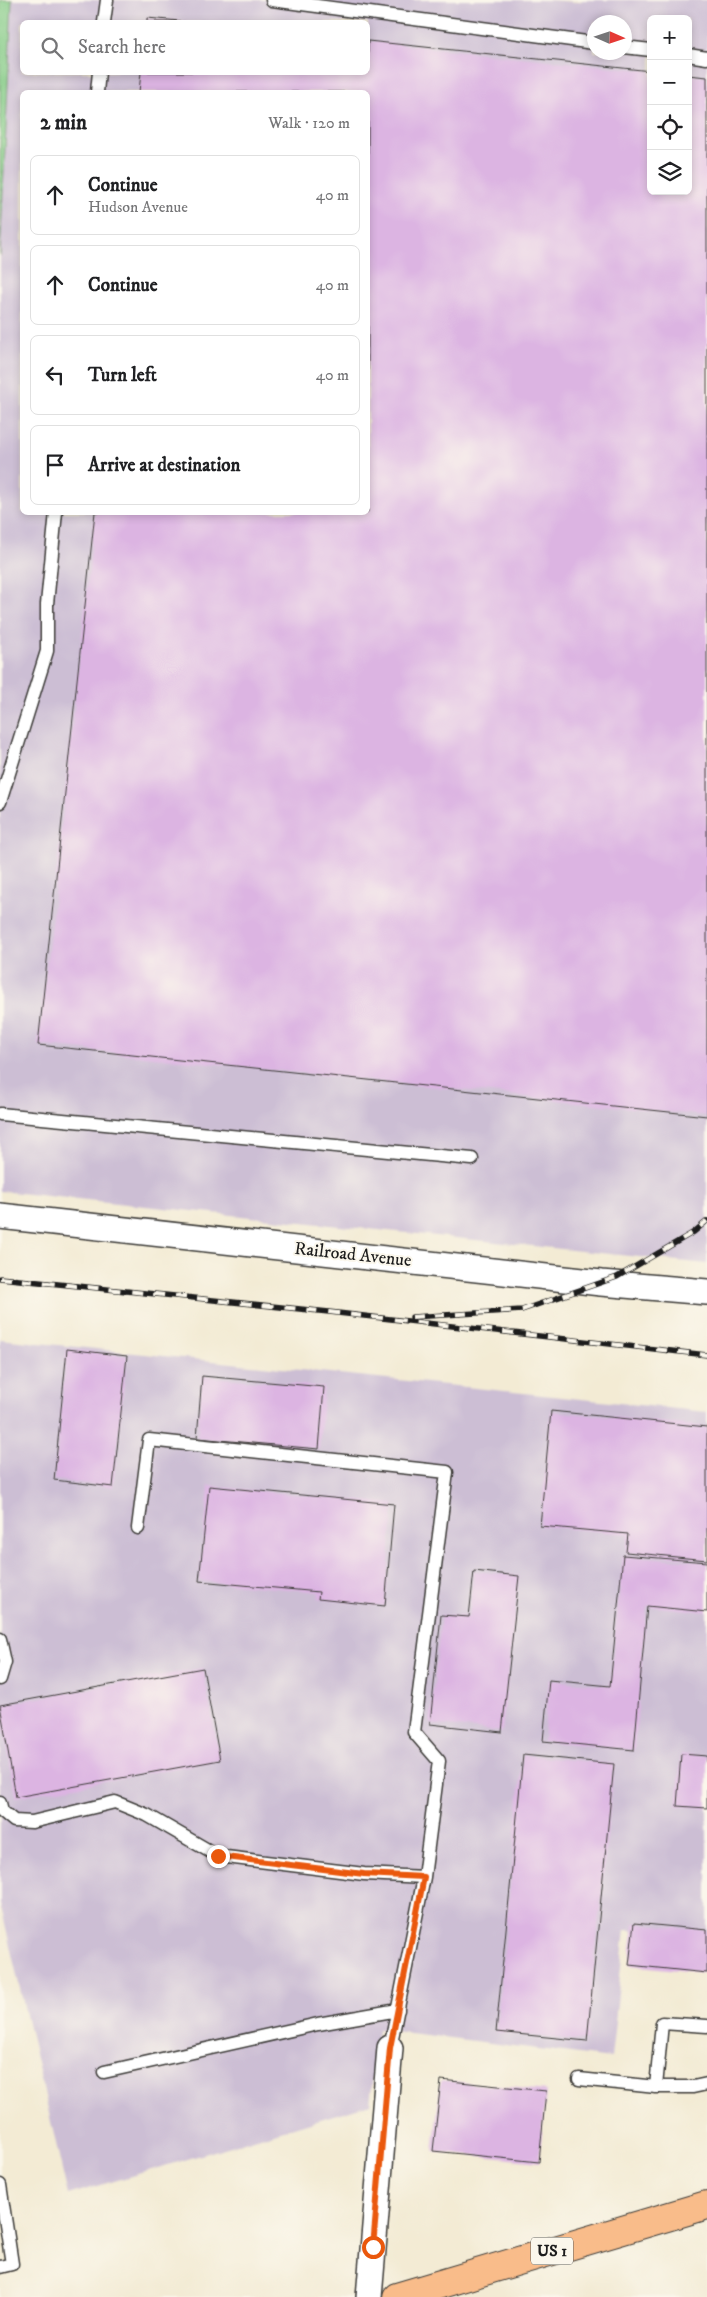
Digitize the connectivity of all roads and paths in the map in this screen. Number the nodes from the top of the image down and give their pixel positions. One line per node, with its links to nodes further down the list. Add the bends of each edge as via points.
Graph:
1 (107, 0): 3 (lane)
2 (272, 0): 4 (lane)
3 (104, 20)
4 (587, 42)
5 (632, 48): 6 (lane)
6 (647, 50)
7 (692, 56): 8 (lane)
8 (707, 58)
9 (99, 75): 10 (lane)
10 (97, 90)
11 (56, 515): 12 (lane, via 46,604 47,651)
12 (0, 802)
13 (0, 1114): 14 (lane)
14 (472, 1159)
15 (0, 1216): 16 (street, Railroad Avenue)
16 (707, 1292)
17 (138, 1528): 21 (lane, via 149,1440 447,1472 414,1732 439,1761)
18 (0, 1640): 19 (lane, via 5,1662)
19 (0, 1679)
20 (0, 1803): 21 (lane, via 2,1811 14,1821 32,1822 115,1802 147,1815 218,1856 364,1874)
21 (424, 1877): 22 (lane)
22 (398, 2010): 24 (lane); 25 (lane, via 318,2024)
23 (707, 2026): 28 (lane, via 662,2023)
24 (390, 2048): 32 (street)
25 (104, 2072)
26 (579, 2079): 28 (lane)
27 (707, 2084): 28 (lane)
28 (656, 2087)
29 (0, 2185): 31 (lane)
30 (707, 2205): 33 (main road, US 1)
31 (6, 2265)
32 (369, 2297)
33 (397, 2297)

